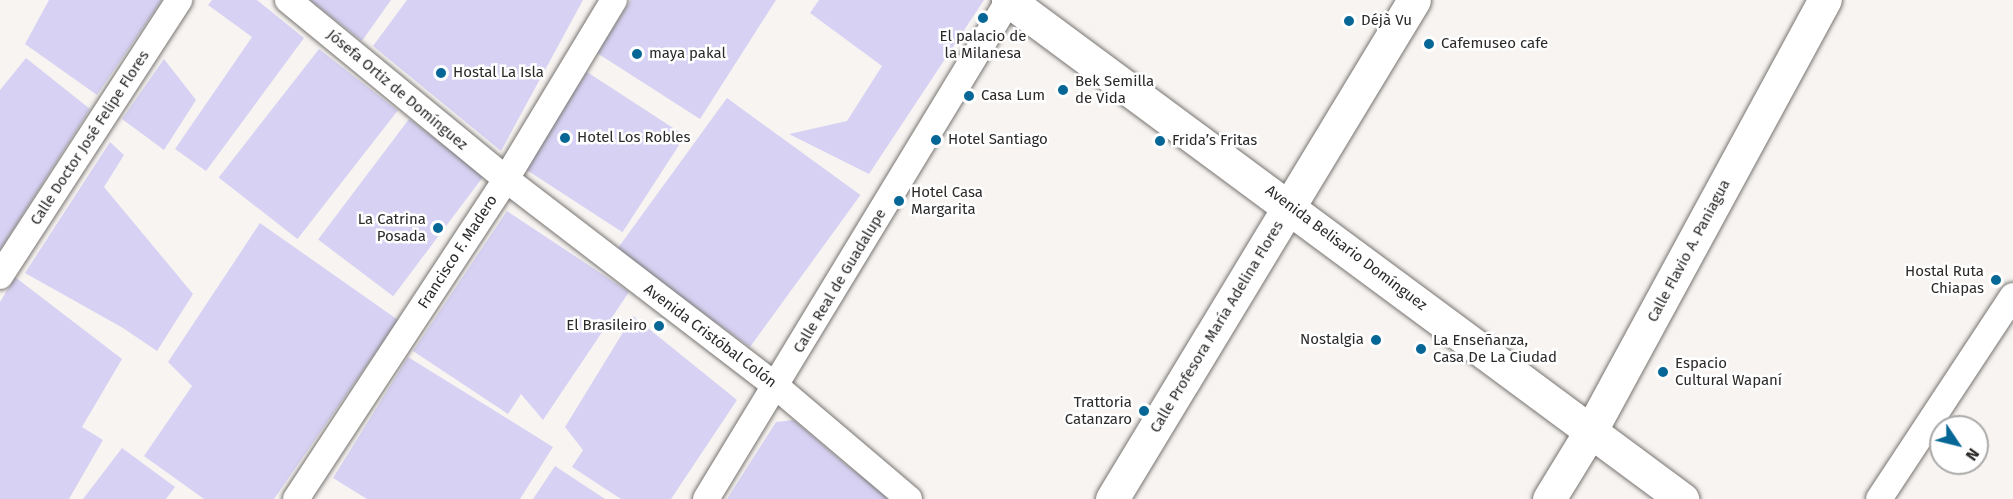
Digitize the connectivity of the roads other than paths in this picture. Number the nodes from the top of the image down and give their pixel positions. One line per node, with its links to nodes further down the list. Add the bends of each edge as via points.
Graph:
1 (179, 0): 9 (street, Calle Doctor José Felipe Flores)
2 (288, 0): 7 (street, Jósefa Ortiz de Domínguez)
3 (614, 0): 7 (street, Francisco F. Madero)
4 (1009, 0): 8 (street, Avenida Belisario Domínguez); 11 (street, Calle Real de Guadalupe)
5 (1414, 0): 8 (street, Calle Profesora María Adelina Flores)
6 (1825, 0): 12 (street, Calle Flavio A. Paniagua)
7 (506, 180): 11 (street, Avenida Cristóbal Colón); 13 (street, Francisco F. Madero)
8 (1291, 206): 12 (street, Avenida Belisario Domínguez); 16 (street, Calle Profesora María Adelina Flores)
9 (0, 276)
10 (2013, 296): 19 (street)
11 (777, 387): 14 (street, Calle Real de Guadalupe); 15 (street, Avenida Cristóbal Colón)
12 (1590, 432): 17 (street, Calle Flavio A. Paniagua); 18 (street, Avenida Belisario Domínguez)
13 (296, 499)
14 (706, 499)
15 (909, 499)
16 (1112, 499)
17 (1549, 499)
18 (1682, 499)
19 (1879, 499)

